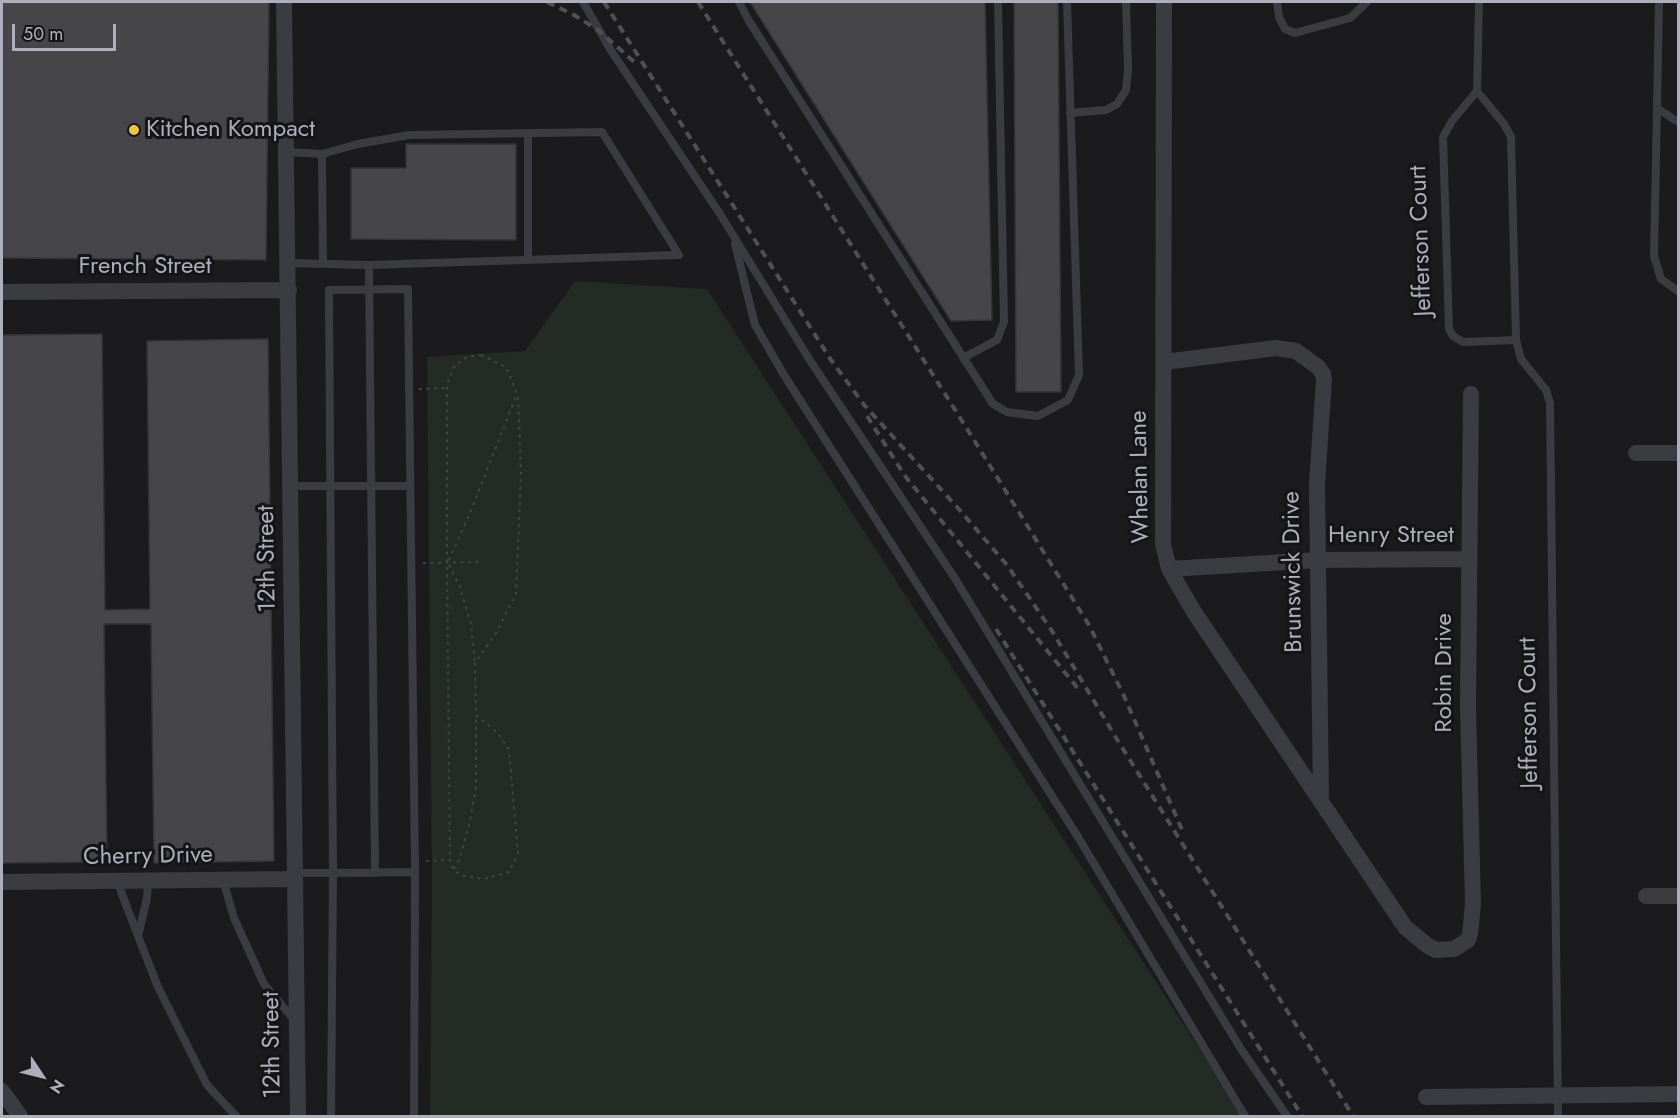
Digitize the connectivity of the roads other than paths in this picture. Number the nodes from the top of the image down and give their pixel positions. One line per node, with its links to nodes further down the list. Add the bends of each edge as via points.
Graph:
1 (284, 2): 17 (street, 12th Street)
2 (583, 2): 19 (lane)
3 (739, 2): 29 (lane)
4 (998, 2): 29 (lane, via 1004,322 997,340)
5 (1066, 2): 14 (lane)
6 (1126, 2): 14 (lane, via 1126,90 1117,104 1106,110)
7 (1164, 2): 30 (street, Whelan Lane)
8 (1277, 2): 9 (lane, via 1285,29 1295,33 1350,18)
9 (1367, 2)
10 (1479, 2): 12 (lane)
11 (1659, 2): 13 (lane)
12 (1477, 91): 28 (lane, Jefferson Court, via 1511,137); 28 (lane, Jefferson Court, via 1443,136 1449,329 1463,342)
13 (1657, 108): 15 (lane); 26 (lane, via 1654,256 1661,279)
14 (1070, 113): 29 (lane, via 1079,375 1068,400 1038,416 1007,411 993,404)
15 (1678, 122)
16 (528, 134): 18 (lane, via 409,135); 20 (lane); 20 (lane, via 602,132 679,255)
17 (286, 152): 18 (lane); 21 (street, 12th Street)
18 (322, 154): 22 (lane)
19 (733, 234): 64 (lane, via 755,325 784,375 1078,837); 65 (lane, via 811,362 956,580 1241,1049)
20 (528, 259): 23 (lane)
21 (288, 264): 22 (lane); 25 (street, 12th Street)
22 (323, 264): 23 (lane)
23 (369, 265): 24 (lane)
24 (369, 290): 35 (lane, via 408,290); 36 (lane, via 329,290); 37 (lane)
25 (289, 291): 27 (street, French Street); 34 (street, 12th Street)
26 (1678, 291)
27 (2, 292)
28 (1516, 340): 57 (lane, Jefferson Court, via 1521,359 1546,390 1550,403)
29 (963, 358)
30 (1164, 362): 39 (street, Brunswick Drive, via 1276,348 1296,351 1323,374 1317,484); 40 (street, Whelan Lane, via 1163,544)
31 (1471, 394): 38 (street, Robin Drive)
32 (1636, 453): 33 (street)
33 (1678, 453)
34 (291, 486): 36 (lane); 45 (street, 12th Street)
35 (410, 486): 37 (lane); 42 (lane)
36 (331, 487): 37 (lane); 43 (lane)
37 (371, 487): 44 (lane)
38 (1469, 559): 39 (street, Henry Street); 53 (street, Robin Drive, via 1473,904 1470,934)
39 (1318, 560): 40 (street, Henry Street); 41 (street, Brunswick Drive)
40 (1169, 569): 41 (street, Whelan Lane)
41 (1321, 799): 53 (street, Whelan Lane, via 1405,927 1436,951)
42 (415, 872): 44 (lane); 63 (lane)
43 (333, 873): 44 (lane); 45 (lane); 62 (lane)
44 (375, 873)
45 (295, 876): 46 (street, Cherry Drive); 54 (street, 12th Street)
46 (223, 880): 48 (street, Cherry Drive); 54 (lane, via 234,918 264,984)
47 (117, 881): 48 (street, Cherry Drive); 49 (street, Cherry Drive); 52 (lane)
48 (148, 881): 52 (lane)
49 (2, 882)
50 (1646, 896): 51 (street)
51 (1678, 896)
52 (138, 936): 60 (lane, via 158,987 207,1085)
53 (1458, 948)
54 (297, 1024): 61 (street, 12th Street)
55 (2, 1091): 59 (street)
56 (1678, 1094): 57 (street)
57 (1558, 1096): 58 (street); 66 (lane, Jefferson Court)
58 (1426, 1098)
59 (20, 1116)
60 (236, 1116)
61 (298, 1116)
62 (331, 1116)
63 (414, 1116)
64 (1245, 1116)
65 (1287, 1116)
66 (1558, 1116)

